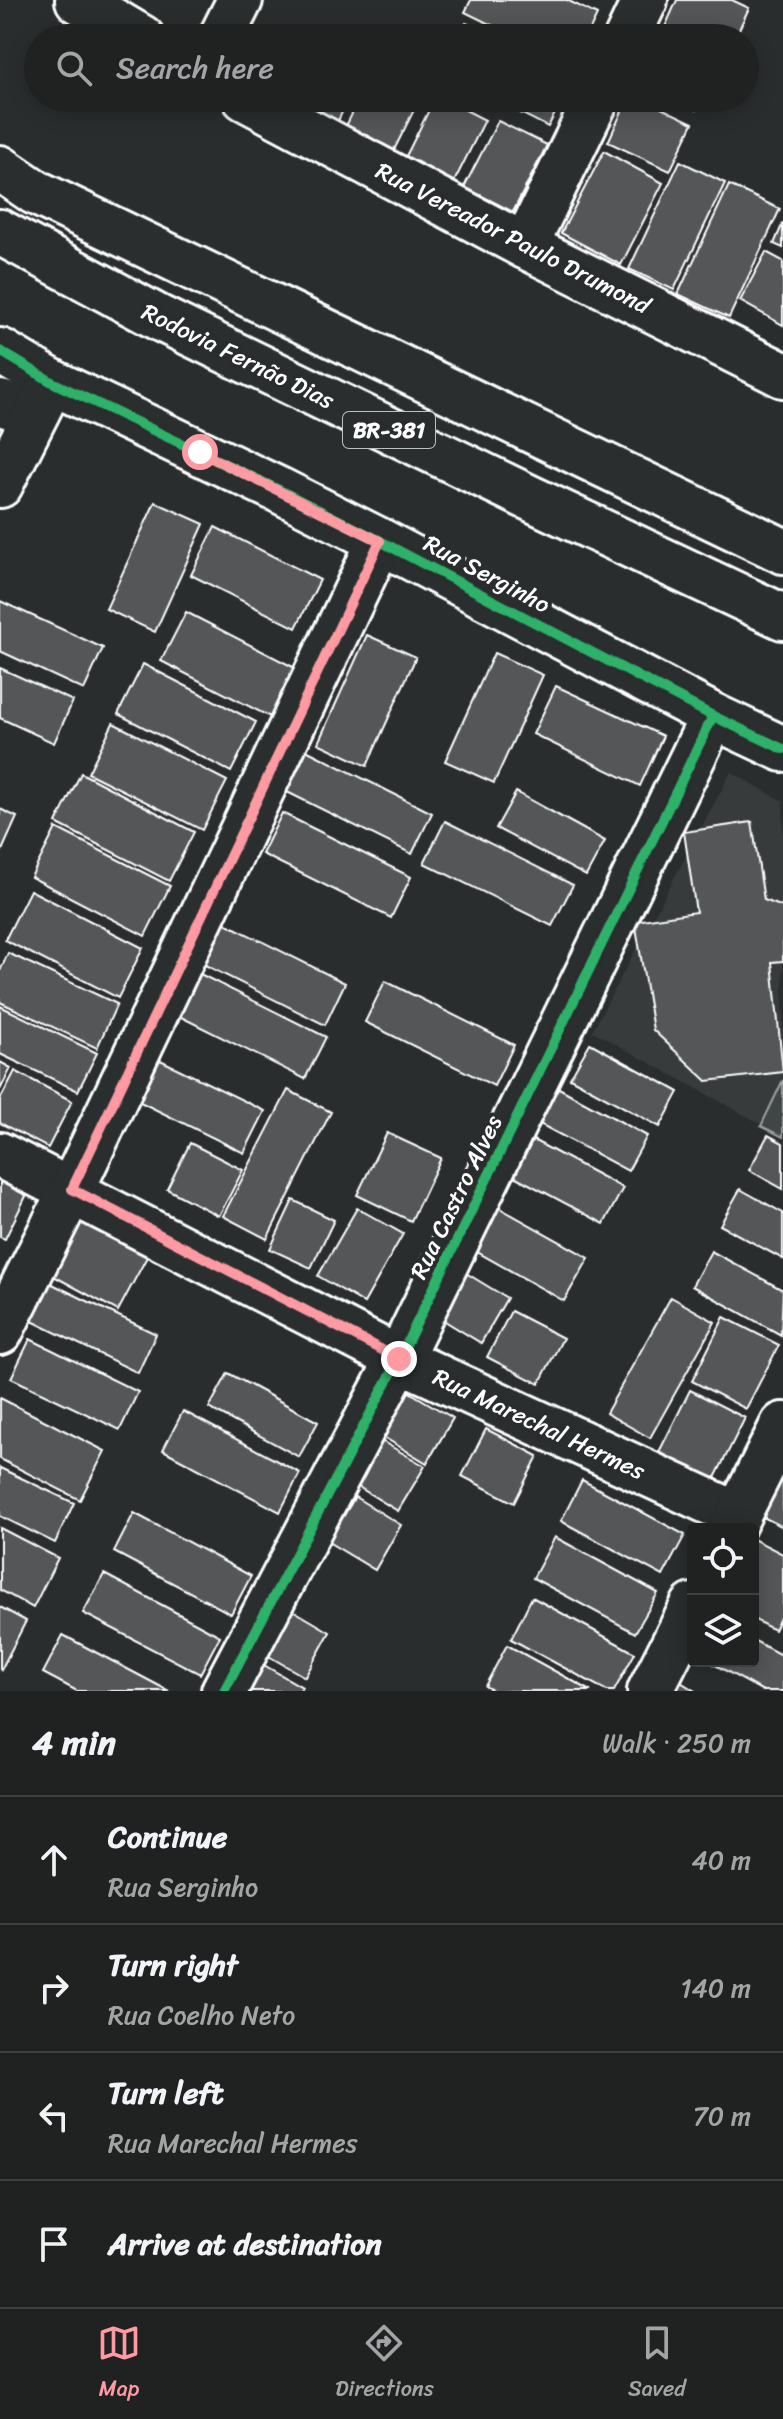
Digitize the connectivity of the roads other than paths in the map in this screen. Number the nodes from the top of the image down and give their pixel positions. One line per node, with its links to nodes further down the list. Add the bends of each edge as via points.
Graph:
1 (78, 0): 4 (main road)
2 (240, 0): 5 (main road)
3 (645, 0): 6 (main road)
4 (118, 24)
5 (228, 24)
6 (634, 24)
7 (271, 112): 11 (main road, Rua Vereador Paulo Drumond)
8 (590, 112): 11 (main road)
9 (0, 168): 17 (main road, BR-381, via 35,192)
10 (0, 232): 18 (main road, Rodovia Fernão Dias / BR-381, via 159,318)
11 (525, 246): 13 (main road, Rua Vereador Paulo Drumond)
12 (0, 351): 14 (main road, Rua Serginho)
13 (783, 375)
14 (29, 399): 15 (main road); 16 (main road, Rua Serginho, via 279,490)
15 (0, 485)
16 (380, 541): 19 (main road, Rua Serginho); 22 (main road)
17 (783, 551)
18 (783, 617)
19 (713, 716): 20 (main road, Rua Serginho); 24 (main road, Rua Castro Alves)
20 (783, 749)
21 (0, 1155): 22 (main road, Rua Marechal Hermes)
22 (72, 1189): 23 (main road); 24 (main road, Rua Marechal Hermes)
23 (0, 1332)
24 (399, 1359): 26 (main road, Rua Marechal Hermes); 28 (main road, Rua Castro Alves)
25 (783, 1425): 26 (main road)
26 (735, 1522)
27 (687, 1618): 29 (main road)
28 (224, 1691)
29 (650, 1691)

